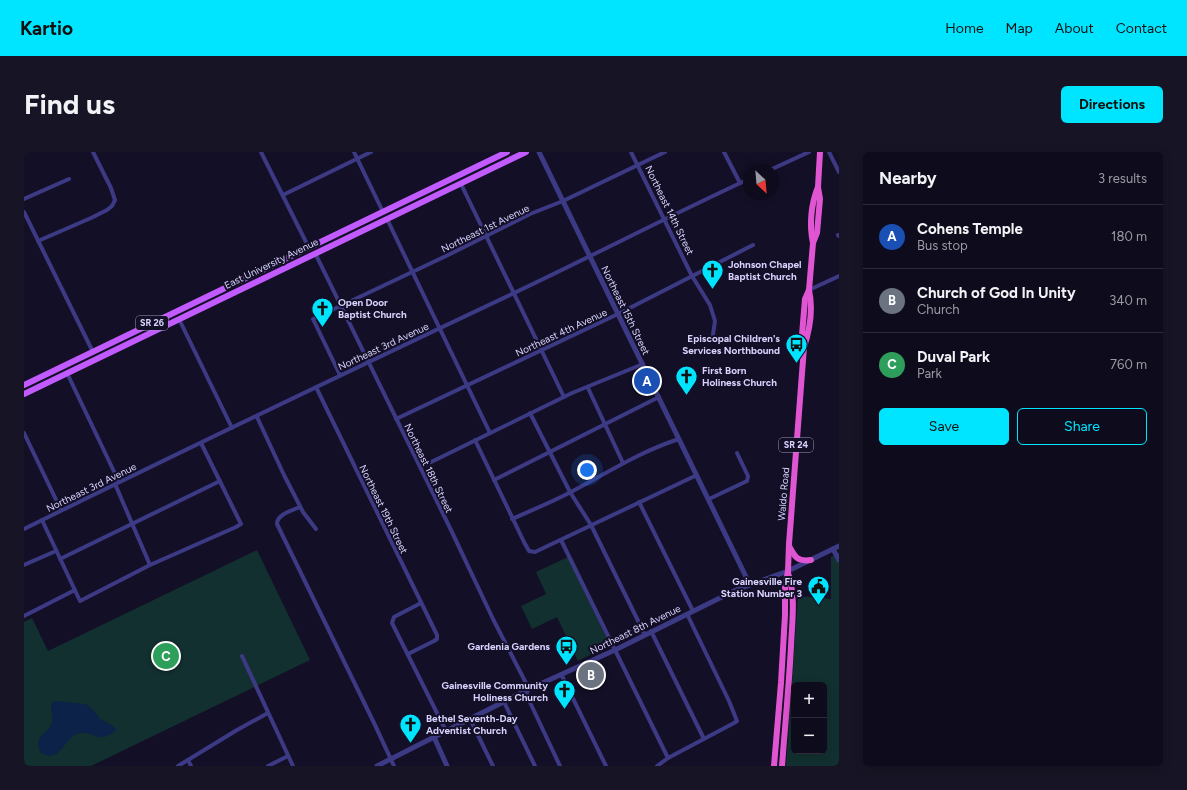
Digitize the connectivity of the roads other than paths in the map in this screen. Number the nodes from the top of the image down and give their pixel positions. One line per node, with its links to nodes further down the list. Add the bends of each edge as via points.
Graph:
1 (93, 152): 31 (street, via 111,188 115,201 112,206 92,218)
2 (261, 152): 23 (street)
3 (354, 152): 14 (street)
4 (371, 152): 14 (street)
5 (507, 152): 18 (main road, East University Avenue / SR 26)
6 (526, 152): 22 (main road, East University Avenue / SR 26)
7 (539, 152): 25 (street, Northeast 15th Street)
8 (631, 152): 15 (street, Northeast 14th Street)
9 (665, 152): 15 (street, Northeast 1st Avenue)
10 (724, 152): 21 (street)
11 (809, 152): 16 (street)
12 (820, 152): 41 (highway, Waldo Road / SR 24, via 818,188 813,205)
13 (829, 152): 17 (street)
14 (357, 159): 23 (street); 27 (street)
15 (638, 165): 25 (street, Northeast 1st Avenue); 29 (street, Northeast 14th Street)
16 (779, 166)
17 (839, 172)
18 (457, 176): 22 (main road); 27 (main road, East University Avenue / SR 26)
19 (69, 179): 24 (street)
20 (743, 182): 21 (street, Northeast 3rd Avenue)
21 (740, 183): 29 (street, Northeast 3rd Avenue)
22 (461, 184): 28 (main road, East University Avenue / SR 26); 30 (street)
23 (283, 195): 33 (street)
24 (24, 199)
25 (563, 201): 30 (street, Northeast 1st Avenue); 35 (street, Northeast 15th Street)
26 (24, 212): 31 (street)
27 (383, 212): 28 (main road); 33 (main road, East University Avenue / SR 26)
28 (386, 218): 34 (main road, East University Avenue / SR 26); 36 (street)
29 (665, 220): 35 (street, Northeast 3rd Avenue); 37 (street, Northeast 14th Street)
30 (486, 236): 36 (street, Northeast 1st Avenue); 42 (street)
31 (38, 240): 50 (street)
32 (753, 245): 37 (street, Northeast 4th Avenue)
33 (309, 248): 34 (main road); 39 (main road, East University Avenue / SR 26)
34 (315, 253): 40 (main road, East University Avenue / SR 26); 43 (street, Northeast 18th Street)
35 (590, 256): 42 (street, Northeast 3rd Avenue); 45 (street, Northeast 15th Street)
36 (412, 271): 43 (street, Northeast 1st Avenue); 47 (street)
37 (692, 276): 45 (street, Northeast 4th Avenue); 48 (street, Northeast 14th Street, via 710,304 715,321)
38 (839, 276): 41 (street)
39 (237, 282): 40 (main road); 44 (main road, East University Avenue / SR 26)
40 (241, 289): 46 (main road, East University Avenue / SR 26)
41 (809, 290): 94 (highway, Waldo Road / SR 24, via 811,300 808,335 804,346)
42 (514, 293): 47 (street, Northeast 3rd Avenue); 49 (street)
43 (341, 306): 52 (street, Northeast 18th Street); 56 (street, Northeast 1st Avenue, via 313,319)
44 (175, 312): 46 (main road); 50 (main road, East University Avenue / SR 26)
45 (618, 314): 49 (street, Northeast 4th Avenue); 53 (street, Northeast 15th Street)
46 (179, 319): 51 (main road, East University Avenue / SR 26); 68 (street)
47 (440, 328): 52 (street, Northeast 3rd Avenue); 58 (street)
48 (712, 341)
49 (542, 350): 58 (street, Northeast 4th Avenue); 62 (street)
50 (93, 352): 51 (main road); 54 (main road, East University Avenue / SR 26)
51 (95, 360): 55 (main road, East University Avenue / SR 26)
52 (368, 362): 56 (street, Northeast 3rd Avenue); 66 (street, Northeast 18th Street)
53 (643, 364): 60 (street); 63 (street, Northeast 15th Street)
54 (63, 366): 55 (main road); 57 (main road, East University Avenue / SR 26)
55 (67, 373): 61 (main road, East University Avenue / SR 26); 81 (street)
56 (340, 375): 59 (street, Northeast 3rd Avenue)
57 (24, 385)
58 (467, 385): 66 (street, Northeast 4th Avenue); 70 (street)
59 (316, 387): 65 (street, Northeast 3rd Avenue); 106 (street, Northeast 19th Street)
60 (588, 388): 62 (street); 67 (street)
61 (24, 394)
62 (564, 397): 64 (street)
63 (659, 397): 67 (street); 71 (street, Northeast 15th Street)
64 (530, 413): 70 (street); 74 (street)
65 (257, 416): 68 (street, Northeast 3rd Avenue); 85 (street)
66 (396, 419): 77 (street, Northeast 18th Street)
67 (604, 424): 74 (street); 76 (street)
68 (232, 428): 73 (street, Northeast 3rd Avenue)
69 (24, 433): 86 (street)
70 (490, 433): 72 (street)
71 (679, 439): 76 (street); 78 (street, Northeast 15th Street)
72 (475, 440): 77 (street); 79 (street)
73 (201, 443): 80 (street); 81 (street, Northeast 3rd Avenue)
74 (550, 452): 79 (street); 82 (street)
75 (737, 454): 83 (street, via 748,476 747,481)
76 (623, 463): 82 (street)
77 (421, 467): 116 (street, Northeast 18th Street)
78 (697, 475): 83 (street, Northeast 15th Street); 84 (street)
79 (494, 480): 87 (street)
80 (220, 481): 89 (street); 102 (street, via 241,524)
81 (117, 483): 86 (street, Northeast 3rd Avenue); 89 (street)
82 (570, 492): 87 (street); 90 (street)
83 (709, 499): 104 (street, Northeast 15th Street)
84 (639, 502): 90 (street); 107 (street)
85 (300, 507): 92 (street); 125 (street, via 280,517 277,524)
86 (61, 510): 88 (street, Northeast 3rd Avenue)
87 (512, 519): 93 (street, via 529,551 540,550)
88 (42, 520): 91 (street, Northeast 3rd Avenue); 97 (street)
89 (131, 524): 98 (street); 102 (street)
90 (591, 525): 93 (street); 111 (street)
91 (24, 529)
92 (316, 529)
93 (560, 540): 112 (street)
94 (788, 544): 99 (highway, via 797,558); 103 (highway, Waldo Road / SR 24)
95 (839, 546): 96 (street, Northeast 8th Avenue)
96 (833, 549): 99 (street, Northeast 8th Avenue); 100 (street)
97 (56, 550): 98 (street); 101 (street)
98 (60, 559): 105 (street)
99 (811, 560): 103 (street, Northeast 8th Avenue)
100 (839, 560)
101 (24, 565)
102 (150, 565): 105 (street, via 80,601)
103 (788, 571): 104 (street, Northeast 8th Avenue); 139 (highway, Waldo Road / SR 24); 140 (highway, Waldo Road / SR 24, via 792,586 792,615)
104 (750, 584): 107 (street, Northeast 8th Avenue)
105 (75, 590): 109 (street)
106 (421, 603): 113 (street, via 394,617 392,623); 113 (street, Northeast 19th Street, via 437,639)
107 (693, 611): 108 (street, Northeast 8th Avenue)
108 (687, 614): 110 (street, Northeast 8th Avenue); 122 (street, via 737,721)
109 (24, 616)
110 (651, 631): 111 (street, Northeast 8th Avenue); 122 (street)
111 (645, 635): 112 (street, Northeast 8th Avenue)
112 (615, 650): 115 (street, Northeast 8th Avenue); 124 (street)
113 (408, 654): 120 (street)
114 (242, 656): 118 (street)
115 (561, 674): 116 (street, Northeast 8th Avenue); 137 (street)
116 (527, 690): 117 (street, Northeast 8th Avenue); 136 (street, Northeast 18th Street, via 527,696)
117 (504, 702): 119 (street, Northeast 8th Avenue); 135 (street)
118 (268, 713): 123 (street); 126 (street)
119 (470, 719): 120 (street, Northeast 8th Avenue); 134 (street)
120 (446, 731): 121 (street, Northeast 8th Avenue)
121 (434, 737): 125 (street, Northeast 8th Avenue); 133 (street)
122 (704, 739): 124 (street)
123 (288, 756): 129 (street); 130 (street)
124 (668, 758): 138 (street)
125 (391, 759): 131 (street, Northeast 8th Avenue); 132 (street)
126 (188, 760): 127 (street); 128 (street)
127 (178, 766)
128 (191, 766)
129 (268, 766)
130 (293, 766)
131 (376, 766)
132 (394, 766)
133 (447, 766)
134 (493, 766)
135 (535, 766)
136 (560, 766)
137 (606, 766)
138 (657, 766)
139 (774, 766)
140 (782, 766)

